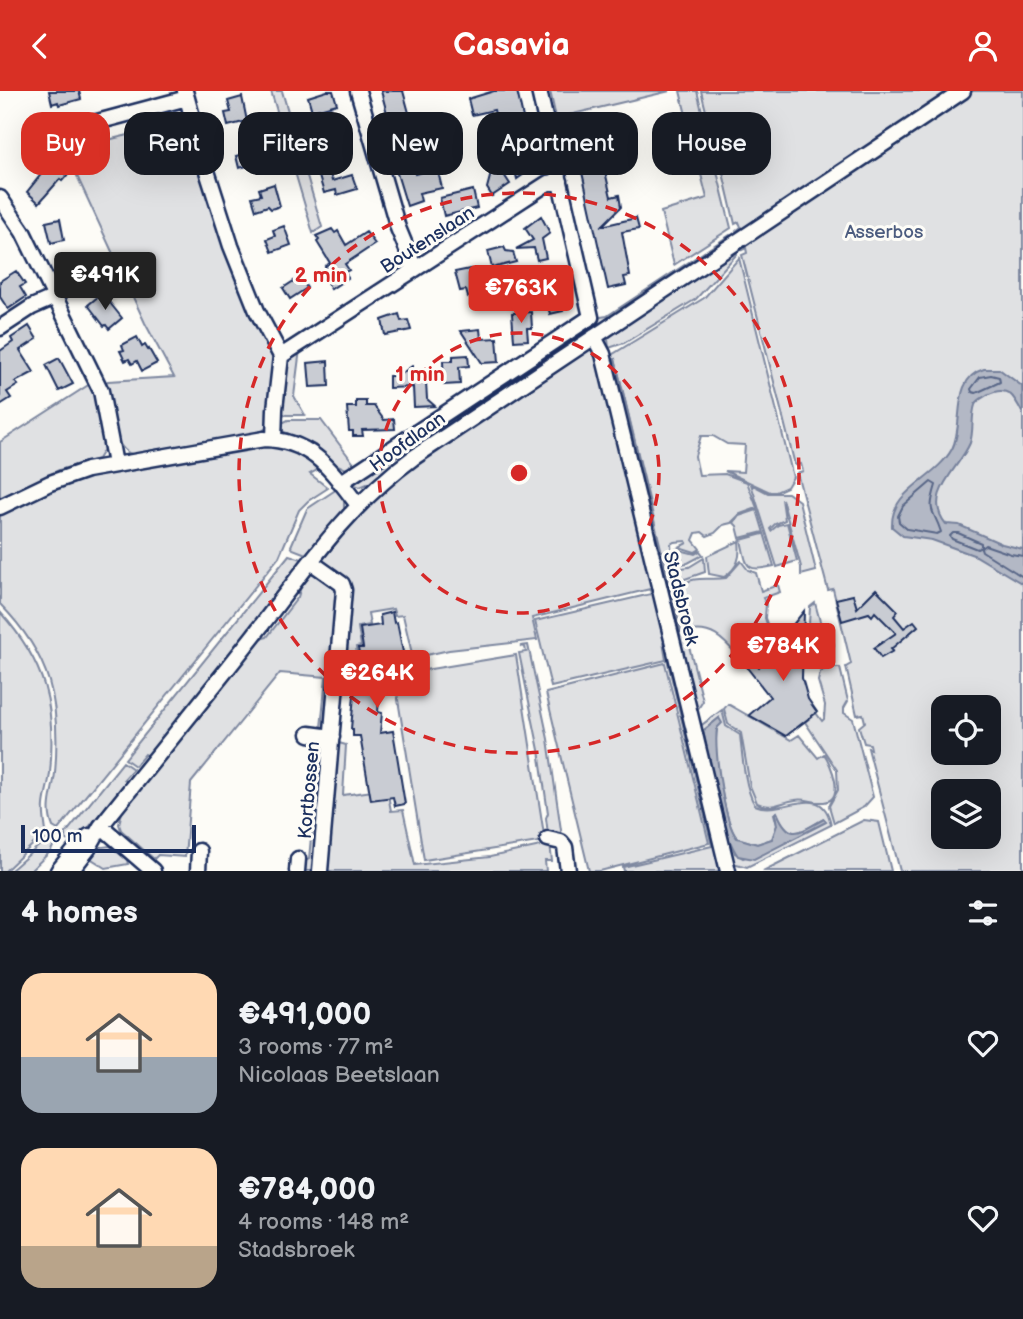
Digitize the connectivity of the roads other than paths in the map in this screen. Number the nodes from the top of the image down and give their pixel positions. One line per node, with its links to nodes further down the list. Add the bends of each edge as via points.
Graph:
1 (358, 91): 8 (street)
2 (539, 91): 6 (street)
3 (963, 91): 11 (street, Hoofdlaan)
4 (186, 95): 5 (street); 12 (street, via 231,246)
5 (110, 117)
6 (560, 181): 8 (street, Boutenslaan, via 548,183); 15 (street, via 589,319)
7 (0, 198): 9 (street)
8 (415, 269): 12 (street, Boutenslaan)
9 (55, 297): 10 (street); 14 (street, via 101,391)
10 (0, 328)
11 (594, 337): 16 (street, Hoofdlaan, via 413,458); 30 (street, Stadsbroek, via 603,354)
12 (281, 356): 13 (street)
13 (274, 439): 14 (street); 15 (street, via 312,453)
14 (116, 464): 17 (street, via 62,478)
15 (341, 483): 16 (street)
16 (358, 505): 18 (street, Hoofdlaan)
17 (0, 507)
18 (311, 562): 20 (street, Kortbossen, via 344,590); 21 (street, Hoofdlaan)
19 (309, 734): 20 (street)
20 (332, 737): 28 (street, Kortbossen)
21 (101, 826): 24 (street, Hoofdlaan); 25 (street, Hoofdlaan); 26 (street)
22 (548, 839): 29 (street, via 565,847)
23 (199, 851): 27 (street)
24 (58, 871)
25 (71, 871)
26 (153, 871)
27 (198, 871)
28 (320, 871)
29 (568, 871)
30 (728, 871)

